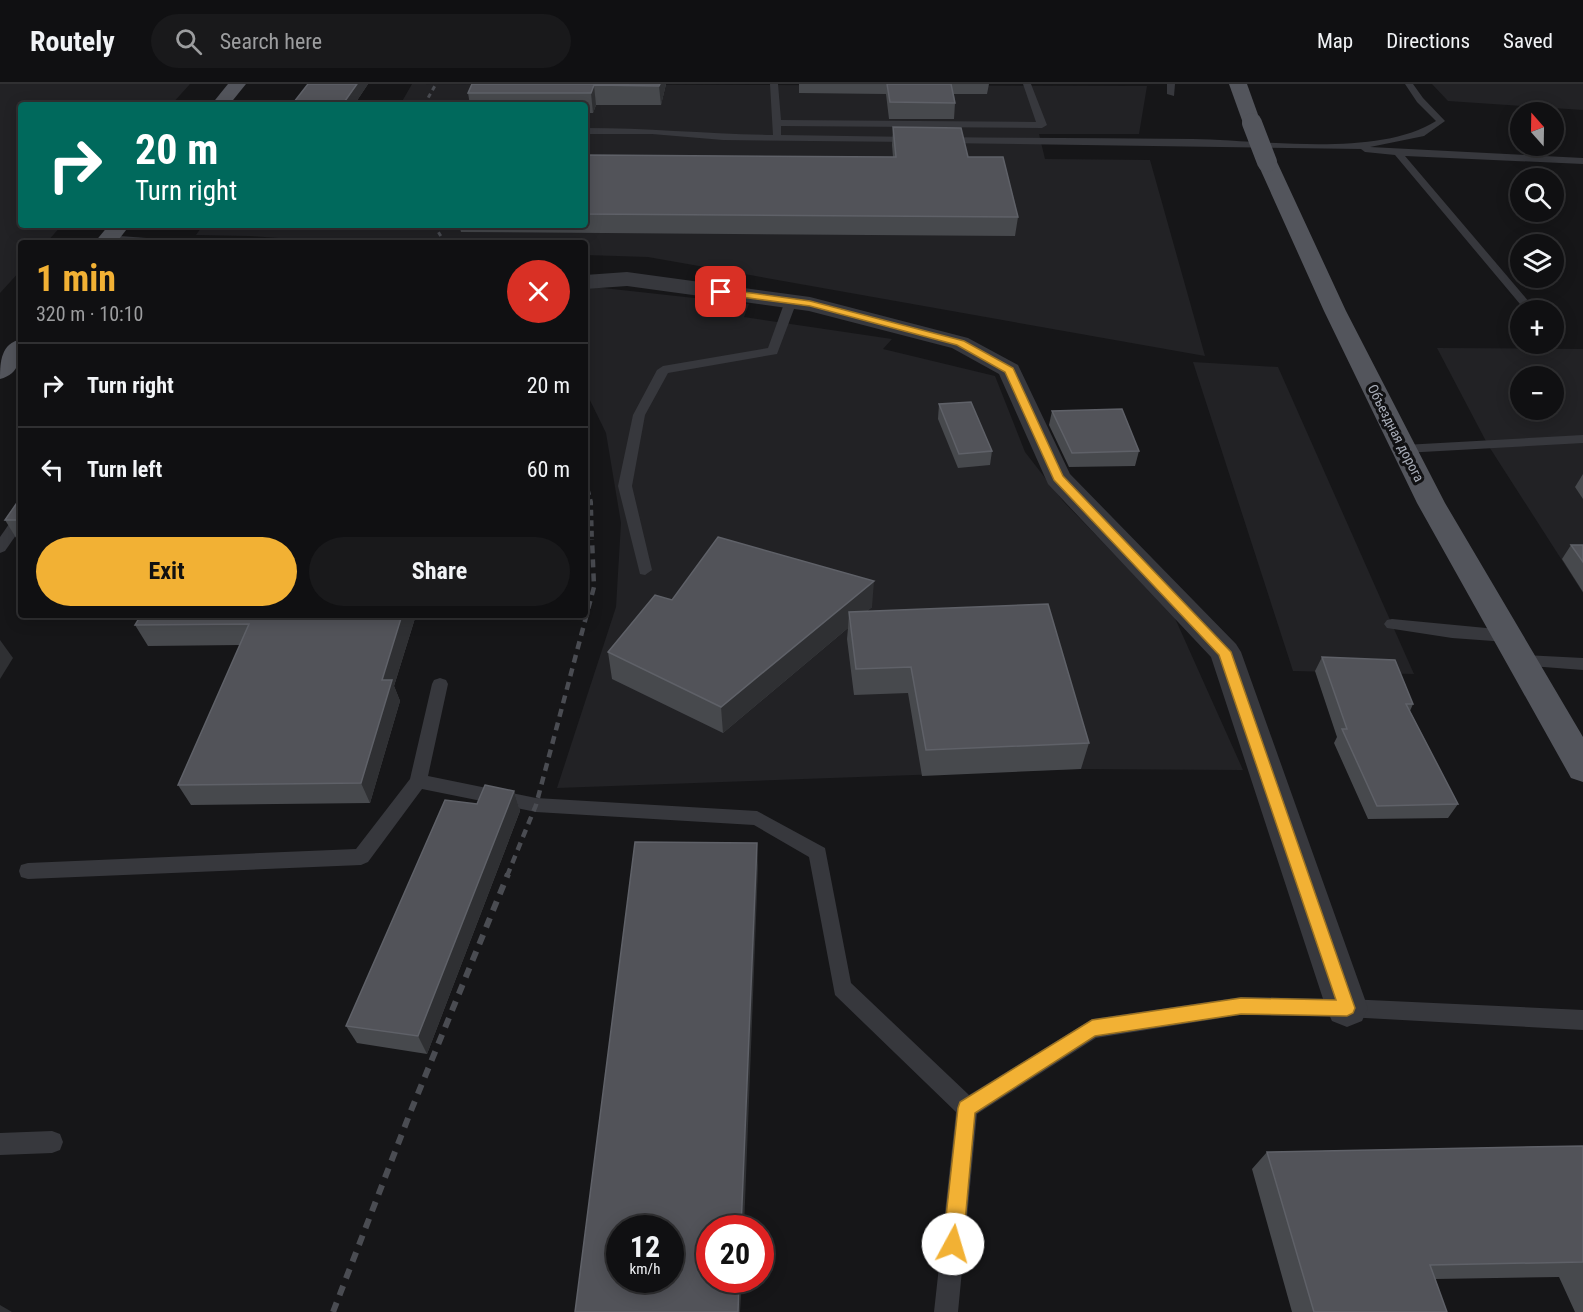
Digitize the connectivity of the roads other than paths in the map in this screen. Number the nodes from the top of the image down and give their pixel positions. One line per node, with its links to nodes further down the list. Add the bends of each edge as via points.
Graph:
1 (237, 84): 8 (main road)
2 (774, 84): 9 (lane)
3 (1027, 84): 9 (lane, via 1042,125)
4 (1171, 84): 7 (lane)
5 (1238, 84): 23 (main road, Объездная дорога, bridge, via 1267,162 1335,311)
6 (1409, 84): 12 (lane, via 1441,121 1421,134)
7 (1171, 94)
8 (222, 102)
9 (778, 123): 11 (lane)
10 (588, 131): 11 (lane)
11 (776, 138): 12 (lane)
12 (1355, 147): 13 (lane)
13 (1398, 153): 14 (lane); 18 (lane)
14 (1583, 161)
15 (111, 236): 16 (street)
16 (135, 240)
17 (588, 282): 19 (street, via 627,279)
18 (1522, 300)
19 (791, 301): 26 (lane, via 773,351 663,370 639,415 625,486); 35 (street, via 960,343 1009,370 1058,478 1225,652)
20 (18, 350): 21 (main road)
21 (0, 372)
22 (1583, 439): 23 (lane)
23 (1404, 448): 28 (main road, Объездная дорога)
24 (18, 521): 25 (lane)
25 (0, 548)
26 (645, 570)
27 (1392, 624): 28 (lane)
28 (1507, 636): 29 (main road, Объездная дорога)
29 (1522, 661): 30 (lane); 32 (main road, Объездная дорога)
30 (1583, 664)
31 (440, 684): 33 (lane)
32 (1583, 768)
33 (418, 781): 34 (lane, via 361,857); 37 (lane, via 536,805 757,818 818,853 842,988)
34 (28, 871)
35 (1347, 1008): 36 (lane); 37 (lane, via 1241,1006 1092,1029)
36 (1583, 1020)
37 (967, 1108): 40 (lane)
38 (52, 1142): 39 (lane)
39 (0, 1144)
40 (946, 1312)

